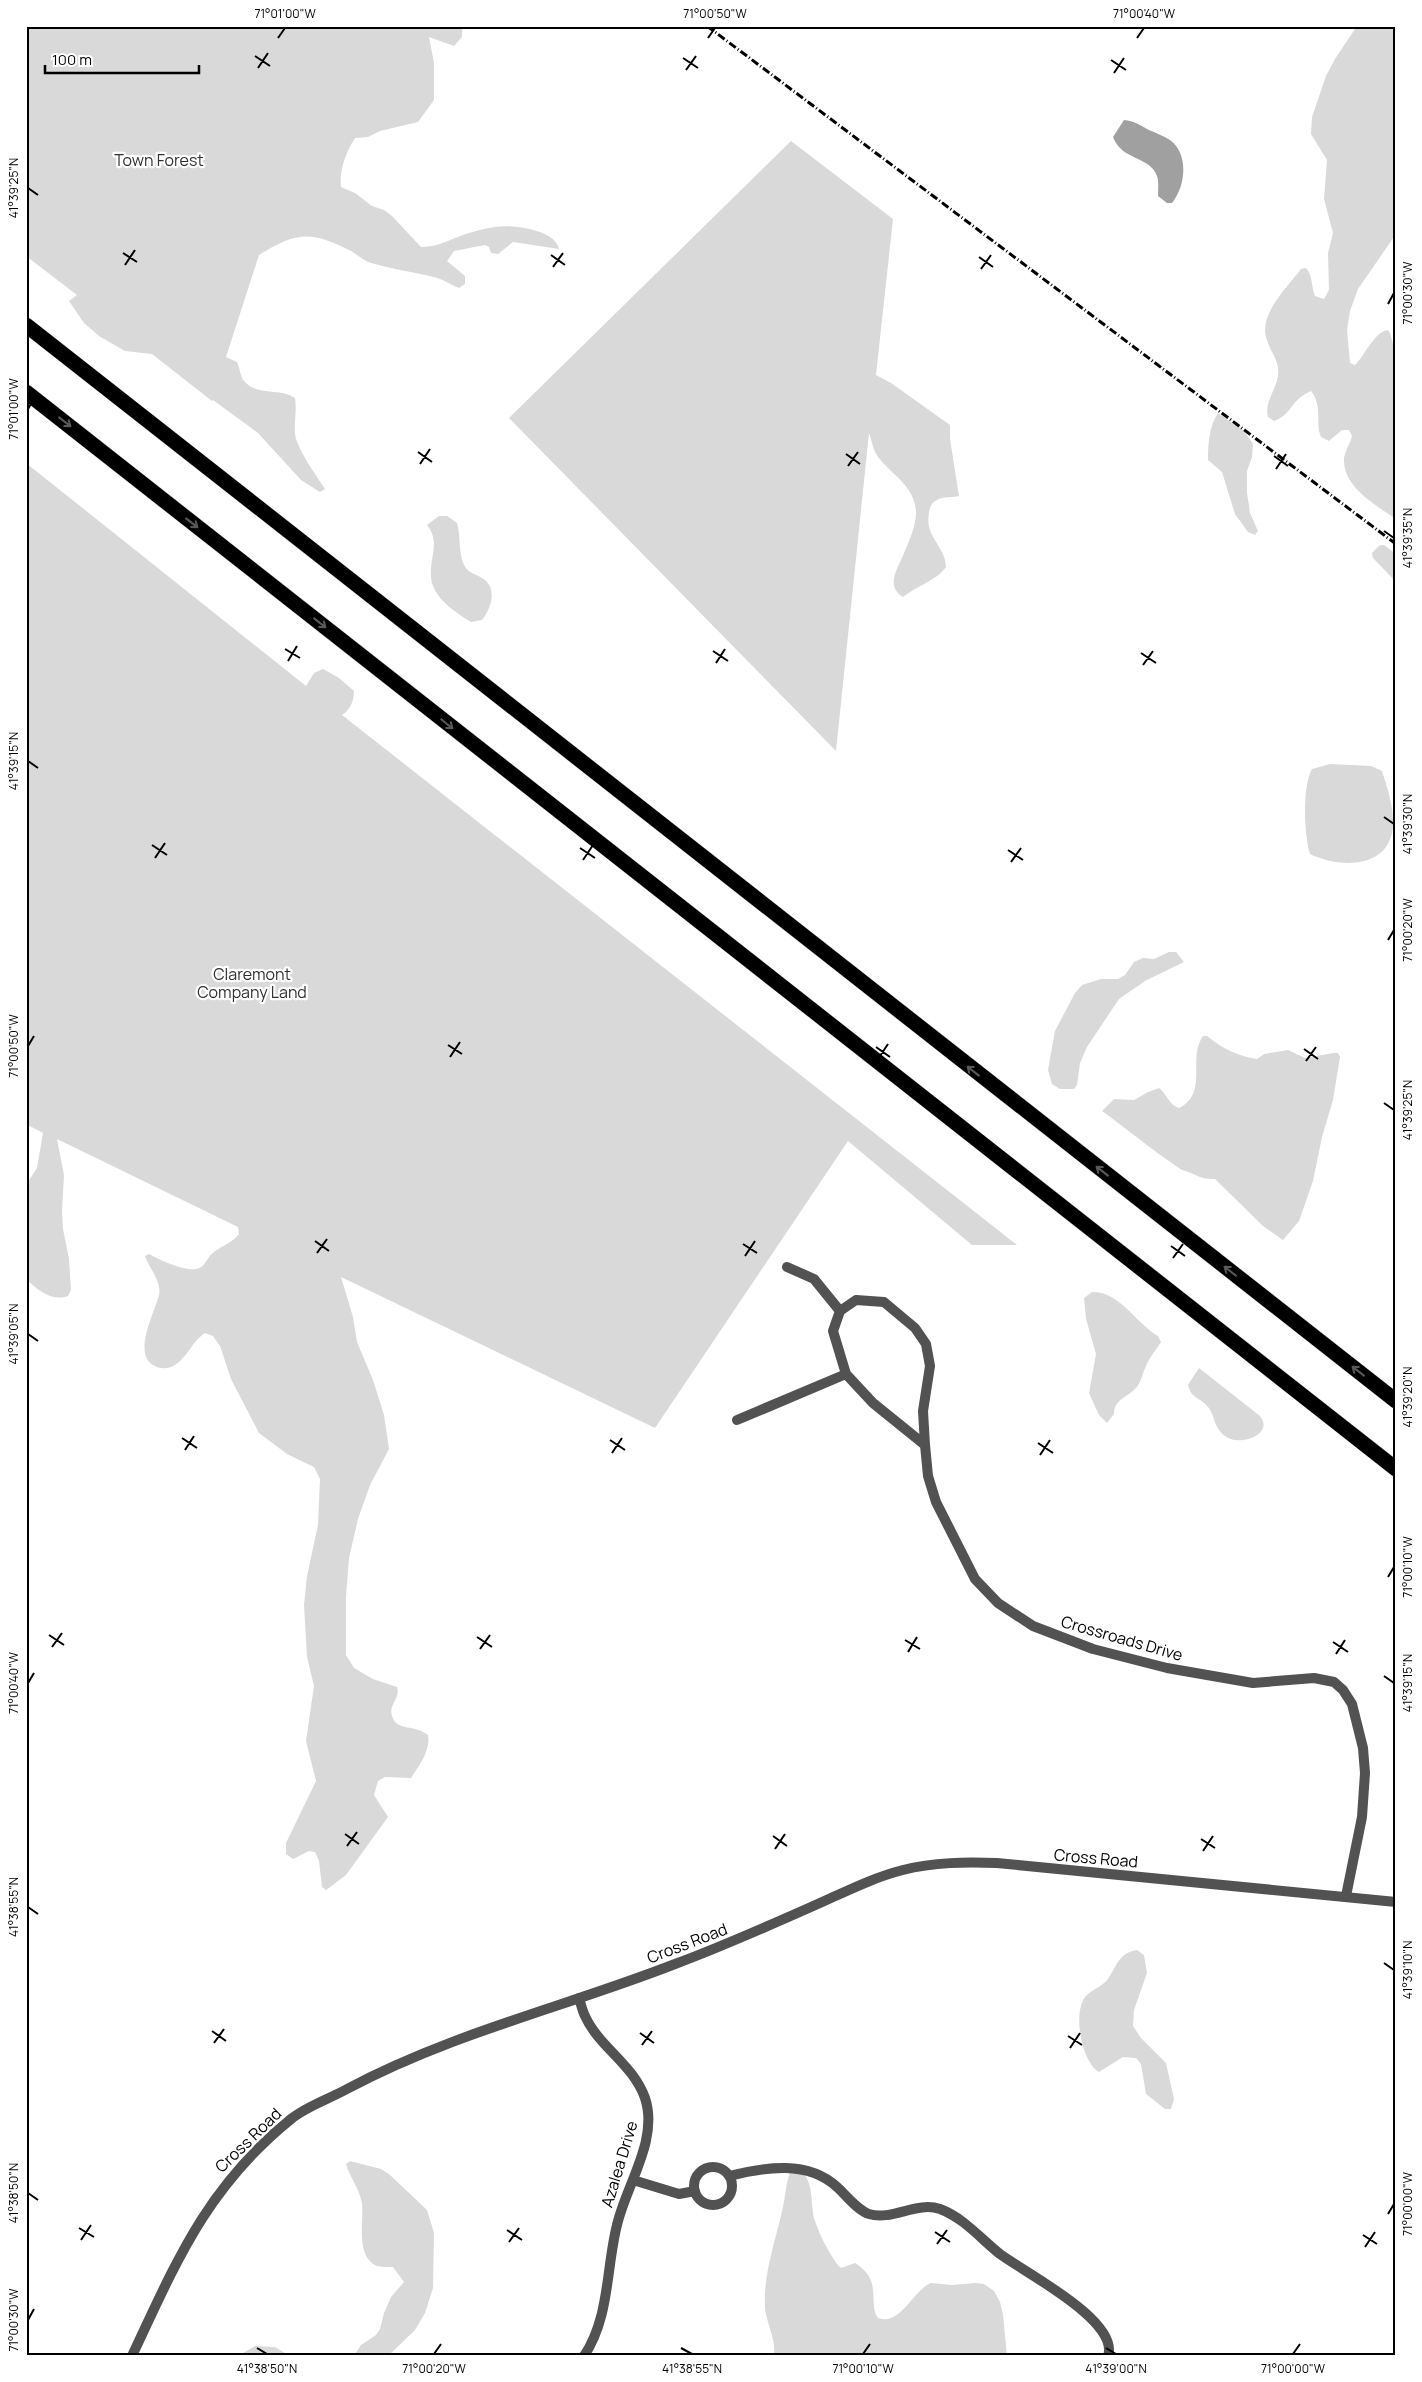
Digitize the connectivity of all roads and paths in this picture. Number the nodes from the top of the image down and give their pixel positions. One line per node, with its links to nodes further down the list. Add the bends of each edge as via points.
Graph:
1 (26, 325): 6 (highway, one-way to 1)
2 (26, 392): 9 (highway, one-way to 9)
3 (787, 1267): 4 (street, via 814,1279)
4 (840, 1311): 5 (street, via 833,1331); 8 (street, Crossroads Drive, via 856,1300 884,1302 915,1328 926,1344 930,1366 923,1410)
5 (846, 1374): 7 (street); 8 (street, via 872,1403)
6 (1396, 1401)
7 (737, 1420)
8 (925, 1445): 10 (street, Crossroads Drive, via 928,1476 936,1502 975,1579 998,1603 1033,1626 1093,1649 1167,1668 1253,1683 1314,1678 1334,1682 1344,1690 1354,1712 1365,1773 1362,1816)
9 (1396, 1469)
10 (1346, 1896): 11 (street, Cross Road); 12 (street, Cross Road, via 998,1863 932,1864 879,1877 726,1945)
11 (1396, 1902)
12 (579, 1998): 14 (street, Azalea Drive, via 585,2016 637,2080 645,2098 648,2122); 16 (street, Cross Road, via 481,2030 380,2071 294,2116 250,2156 207,2208 184,2247)
13 (729, 2176): 15 (street, via 714,2167 703,2170 695,2179); 15 (street, via 732,2189 721,2204 708,2205); 18 (street, via 753,2170 806,2169 831,2182 868,2214 938,2208 969,2226 1026,2273 1072,2301 1108,2339)
14 (633, 2180): 15 (street, via 679,2194); 17 (street, Azalea Drive, via 610,2251 604,2308 598,2331)
15 (695, 2191)
16 (132, 2356)
17 (584, 2356)
18 (1108, 2356)

